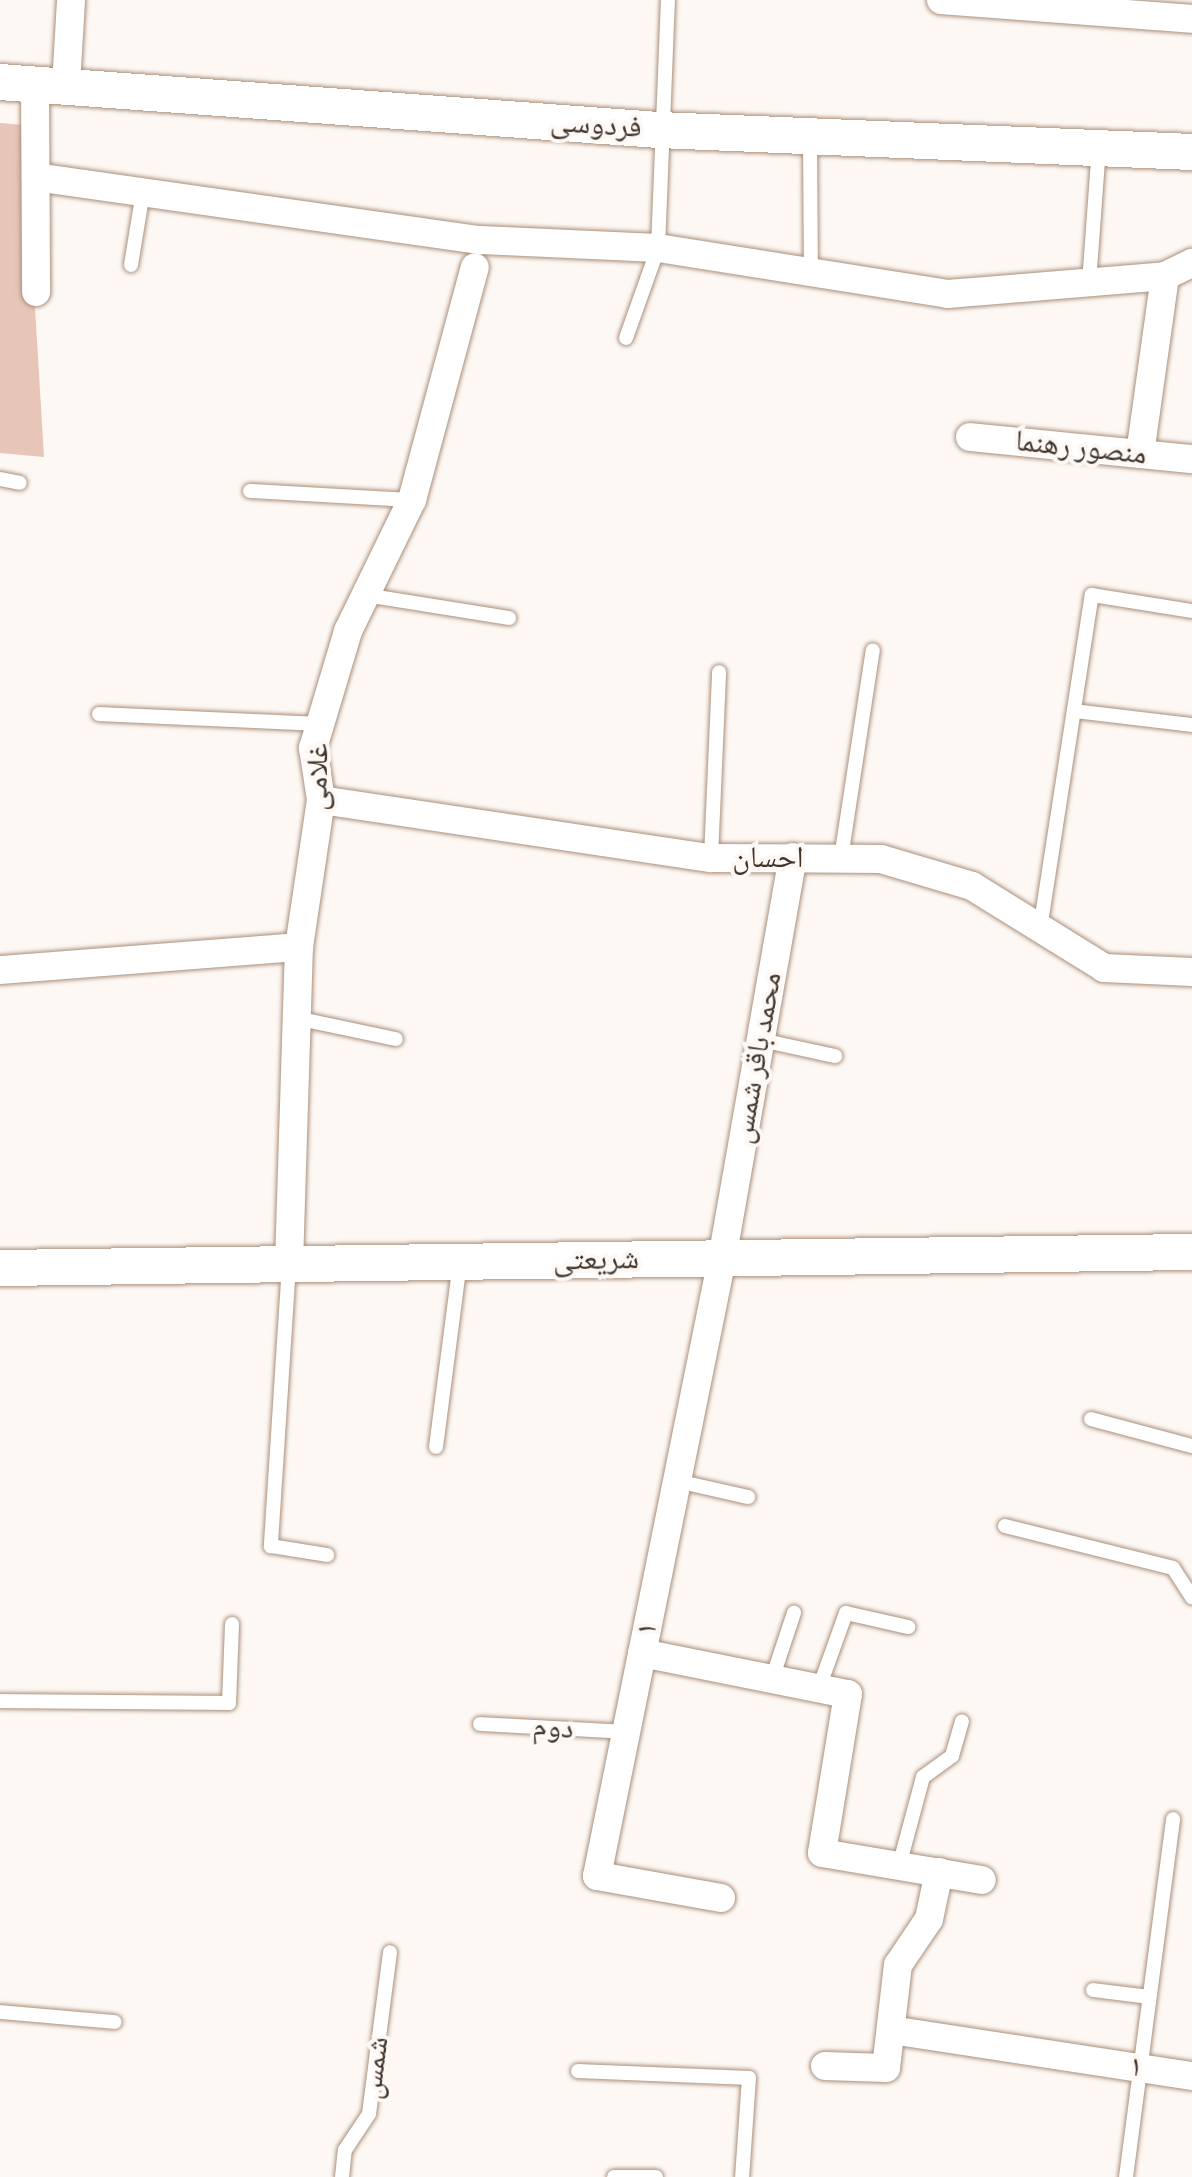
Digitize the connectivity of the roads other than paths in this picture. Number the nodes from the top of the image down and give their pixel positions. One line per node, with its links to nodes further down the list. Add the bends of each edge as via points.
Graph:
1 (71, 0): 5 (street)
2 (668, 0): 6 (lane)
3 (941, 0): 4 (street)
4 (1192, 19)
5 (34, 84): 6 (street, فردوسی); 10 (street)
6 (659, 130): 7 (street, فردوسی); 12 (lane)
7 (810, 133): 8 (street, فردوسی); 16 (lane)
8 (1099, 144): 9 (street, فردوسی); 18 (lane)
9 (1192, 152)
10 (36, 177): 11 (street); 19 (street)
11 (143, 192): 12 (street, via 481,240); 14 (lane)
12 (658, 248): 16 (street); 20 (lane)
13 (1192, 263): 17 (street)
14 (131, 265)
15 (475, 267): 27 (street, غلامی)
16 (811, 273): 18 (street, via 948,294)
17 (1165, 276): 18 (street); 22 (street)
18 (1089, 283)
19 (36, 292)
20 (626, 338)
21 (970, 437): 22 (street, منصور رهنما)
22 (1140, 454): 23 (street, منصور رهنما)
23 (1192, 459)
24 (0, 479): 25 (lane)
25 (20, 483)
26 (250, 491): 27 (lane)
27 (412, 500): 28 (street, غلامی)
28 (365, 595): 30 (lane); 35 (street, غلامی)
29 (1192, 611): 33 (lane, via 1092,595)
30 (509, 618)
31 (873, 650): 40 (lane)
32 (719, 672): 39 (lane)
33 (1074, 711): 36 (lane); 41 (lane)
34 (99, 714): 35 (lane)
35 (320, 724): 37 (street, غلامی, via 313,748)
36 (1192, 725)
37 (321, 800): 39 (street, احسان); 42 (street, غلامی)
38 (793, 857): 39 (street, احسان); 40 (street, احسان); 47 (street, محمد باقر شمس)
39 (711, 858)
40 (841, 858): 41 (street, احسان, via 881,859 972,886)
41 (1040, 929): 44 (street, احسان, via 1104,968)
42 (299, 947): 43 (street); 45 (street, غلامی)
43 (0, 970)
44 (1192, 972)
45 (296, 1018): 46 (lane); 52 (street, غلامی)
46 (396, 1039)
47 (761, 1040): 48 (lane); 50 (street, محمد باقر شمس)
48 (835, 1056)
49 (1192, 1252): 50 (street, شریعتی)
50 (722, 1259): 51 (street, شریعتی); 57 (street, ۱)
51 (460, 1262): 52 (street, شریعتی); 56 (lane)
52 (289, 1264): 53 (street, شریعتی); 60 (lane, via 271,1546)
53 (0, 1268)
54 (1091, 1419): 55 (lane)
55 (1192, 1446)
56 (436, 1447)
57 (677, 1481): 58 (lane); 65 (street, ۱)
58 (748, 1497)
59 (1005, 1526): 61 (lane, via 1173,1568)
60 (327, 1555)
61 (1192, 1597)
62 (794, 1613): 66 (lane)
63 (232, 1624): 68 (lane, via 229,1703)
64 (908, 1627): 67 (lane, via 846,1613)
65 (642, 1653): 66 (street); 71 (street, ۱)
66 (772, 1679): 67 (street)
67 (819, 1688): 73 (street, via 848,1694 822,1853)
68 (0, 1701)
69 (962, 1721): 73 (lane, via 952,1756 923,1777)
70 (480, 1724): 71 (lane, دوم)
71 (626, 1732): 76 (street, ۱, via 597,1876)
72 (1173, 1819): 79 (lane)
73 (899, 1866): 74 (street)
74 (939, 1872): 75 (street); 82 (street, via 929,1919 898,1965)
75 (982, 1880)
76 (721, 1898)
77 (390, 1952): 87 (lane, شمس, via 369,2114 345,2150)
78 (1093, 1990): 79 (lane)
79 (1149, 1997): 84 (lane)
80 (0, 2012): 81 (lane)
81 (115, 2022)
82 (891, 2030): 83 (street, via 886,2068); 84 (street, ۱)
83 (825, 2066)
84 (1139, 2068): 86 (street, ۱); 91 (lane)
85 (578, 2071): 90 (lane, via 749,2078)
86 (1192, 2076)
87 (342, 2177)
88 (614, 2177): 89 (lane)
89 (656, 2177)
90 (742, 2177)
91 (1126, 2177)

